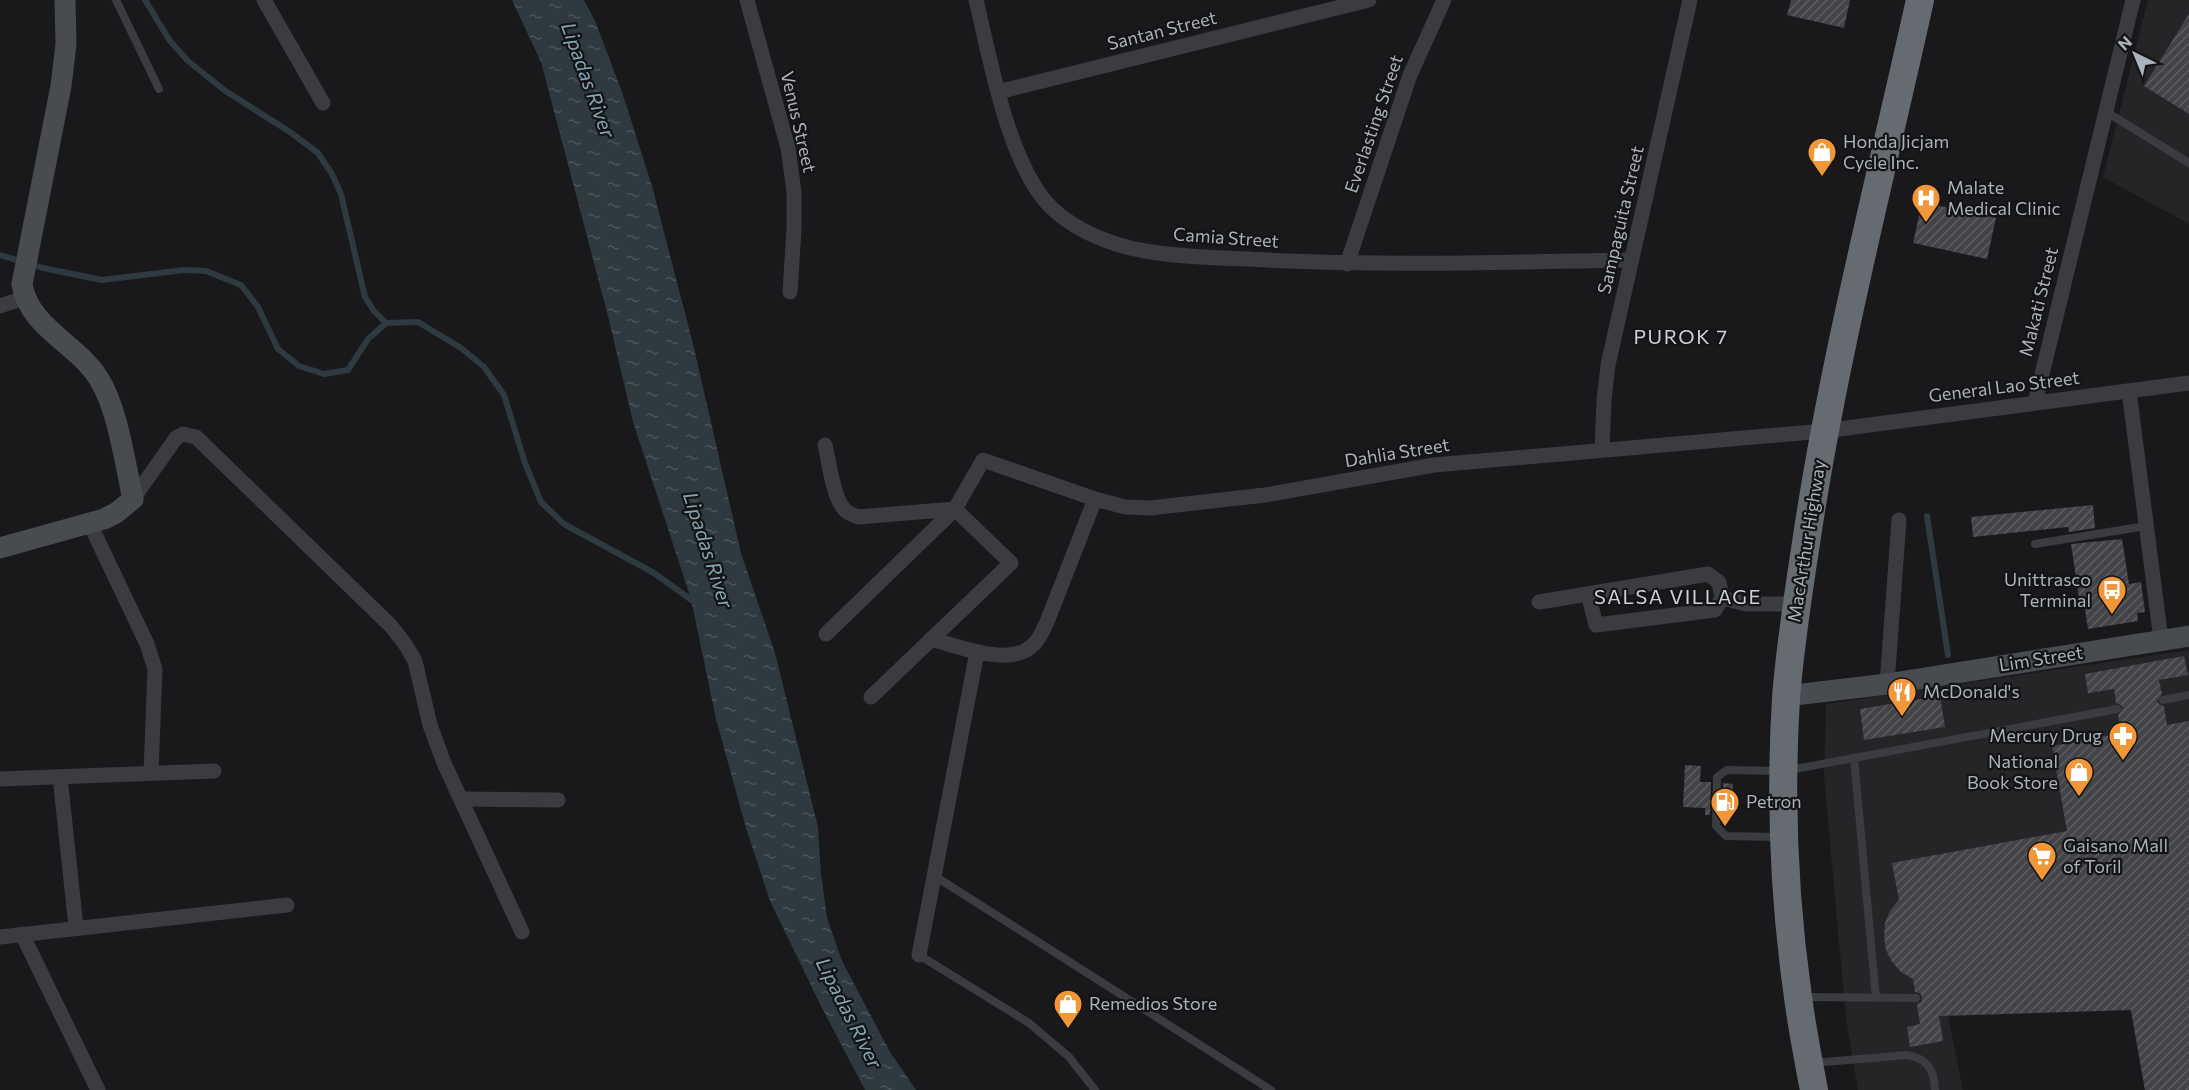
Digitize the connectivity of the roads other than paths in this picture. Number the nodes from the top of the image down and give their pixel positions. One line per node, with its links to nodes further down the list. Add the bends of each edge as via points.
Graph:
1 (65, 0): 19 (street, via 66,44 61,86 25,262)
2 (116, 0): 11 (lane)
3 (264, 0): 13 (street)
4 (747, 0): 18 (street, Venus Street, via 788,148 795,230)
5 (976, 0): 12 (street, Camia Street)
6 (1369, 0): 12 (street, Santan Street)
7 (1444, 0): 17 (street, Everlasting Street, via 1410,75)
8 (1690, 0): 16 (street, Sampaguita Street)
9 (1920, 0): 24 (highway, MacArthur Highway)
10 (2133, 0): 14 (street, Makati Street)
11 (159, 89)
12 (998, 92): 17 (street, Camia Street, via 1028,176 1042,198 1087,232 1115,243 1185,256)
13 (323, 103)
14 (2105, 111): 15 (lane); 23 (street, Makati Street)
15 (2189, 163)
16 (1631, 260): 17 (street, Camia Street); 26 (street, Sampaguita Street, via 1608,365)
17 (1347, 264)
18 (790, 292)
19 (24, 298): 20 (street); 27 (street, via 37,317 83,359 100,381 117,428)
20 (0, 306)
21 (2189, 383): 22 (street, General Lao Street)
22 (2129, 391): 23 (street, General Lao Street); 32 (street)
23 (2035, 403): 24 (street, General Lao Street)
24 (1824, 431): 26 (street, Dahlia Street); 38 (highway, MacArthur Highway)
25 (825, 445): 29 (street, via 838,501 850,514 858,517)
26 (1602, 450): 28 (street, Dahlia Street, via 1434,465 1309,488 1172,506 1125,507)
27 (133, 499): 31 (street, via 116,513); 56 (street, via 176,438 189,434 203,442 374,608 405,644 415,662 430,725)
28 (1095, 499): 29 (street, Dahlia Street, via 984,460); 43 (street, via 1039,639 1017,655)
29 (955, 508): 39 (street); 41 (street, via 1011,562)
30 (1899, 520): 44 (street)
31 (90, 524): 34 (street); 53 (street, via 155,669)
32 (2147, 526): 33 (lane); 42 (street)
33 (2035, 544)
34 (0, 548)
35 (1588, 594): 36 (street, via 1708,574 1719,582); 36 (street, via 1596,625 1715,610); 37 (street)
36 (1722, 598): 38 (street, via 1746,603)
37 (1539, 602)
38 (1797, 603): 46 (highway, MacArthur Highway)
39 (826, 634)
40 (2189, 636): 42 (street, Lim Street)
41 (931, 639): 43 (street); 47 (street)
42 (2161, 640): 44 (street, Lim Street)
43 (977, 652): 59 (street)
44 (1887, 684): 46 (street, Lim Street)
45 (2189, 695): 48 (lane)
46 (1786, 696): 52 (highway, MacArthur Highway)
47 (871, 697)
48 (2163, 700)
49 (2117, 709): 50 (lane)
50 (1854, 758): 52 (lane); 67 (lane)
51 (214, 771): 53 (street)
52 (1784, 771): 58 (highway, MacArthur Highway); 58 (lane, via 1727,770 1717,777 1716,826 1725,836)
53 (151, 773): 54 (street)
54 (60, 777): 55 (street); 61 (street)
55 (0, 779)
56 (461, 799): 57 (street); 62 (street)
57 (558, 800)
58 (1785, 837): 66 (highway, MacArthur Highway)
59 (933, 875): 65 (street); 72 (lane)
60 (287, 905): 61 (street)
61 (76, 927): 63 (street)
62 (522, 932)
63 (22, 934): 64 (street); 70 (street)
64 (0, 937)
65 (919, 955): 71 (lane, via 1029,1023 1069,1057)
66 (1798, 997): 67 (lane); 69 (highway, MacArthur Highway)
67 (1876, 998): 68 (lane)
68 (1916, 998)
69 (1812, 1077): 73 (lane, via 1907,1055 1928,1064 1934,1073)
70 (98, 1090)
71 (1095, 1090)
72 (1270, 1090)
73 (1935, 1090)

